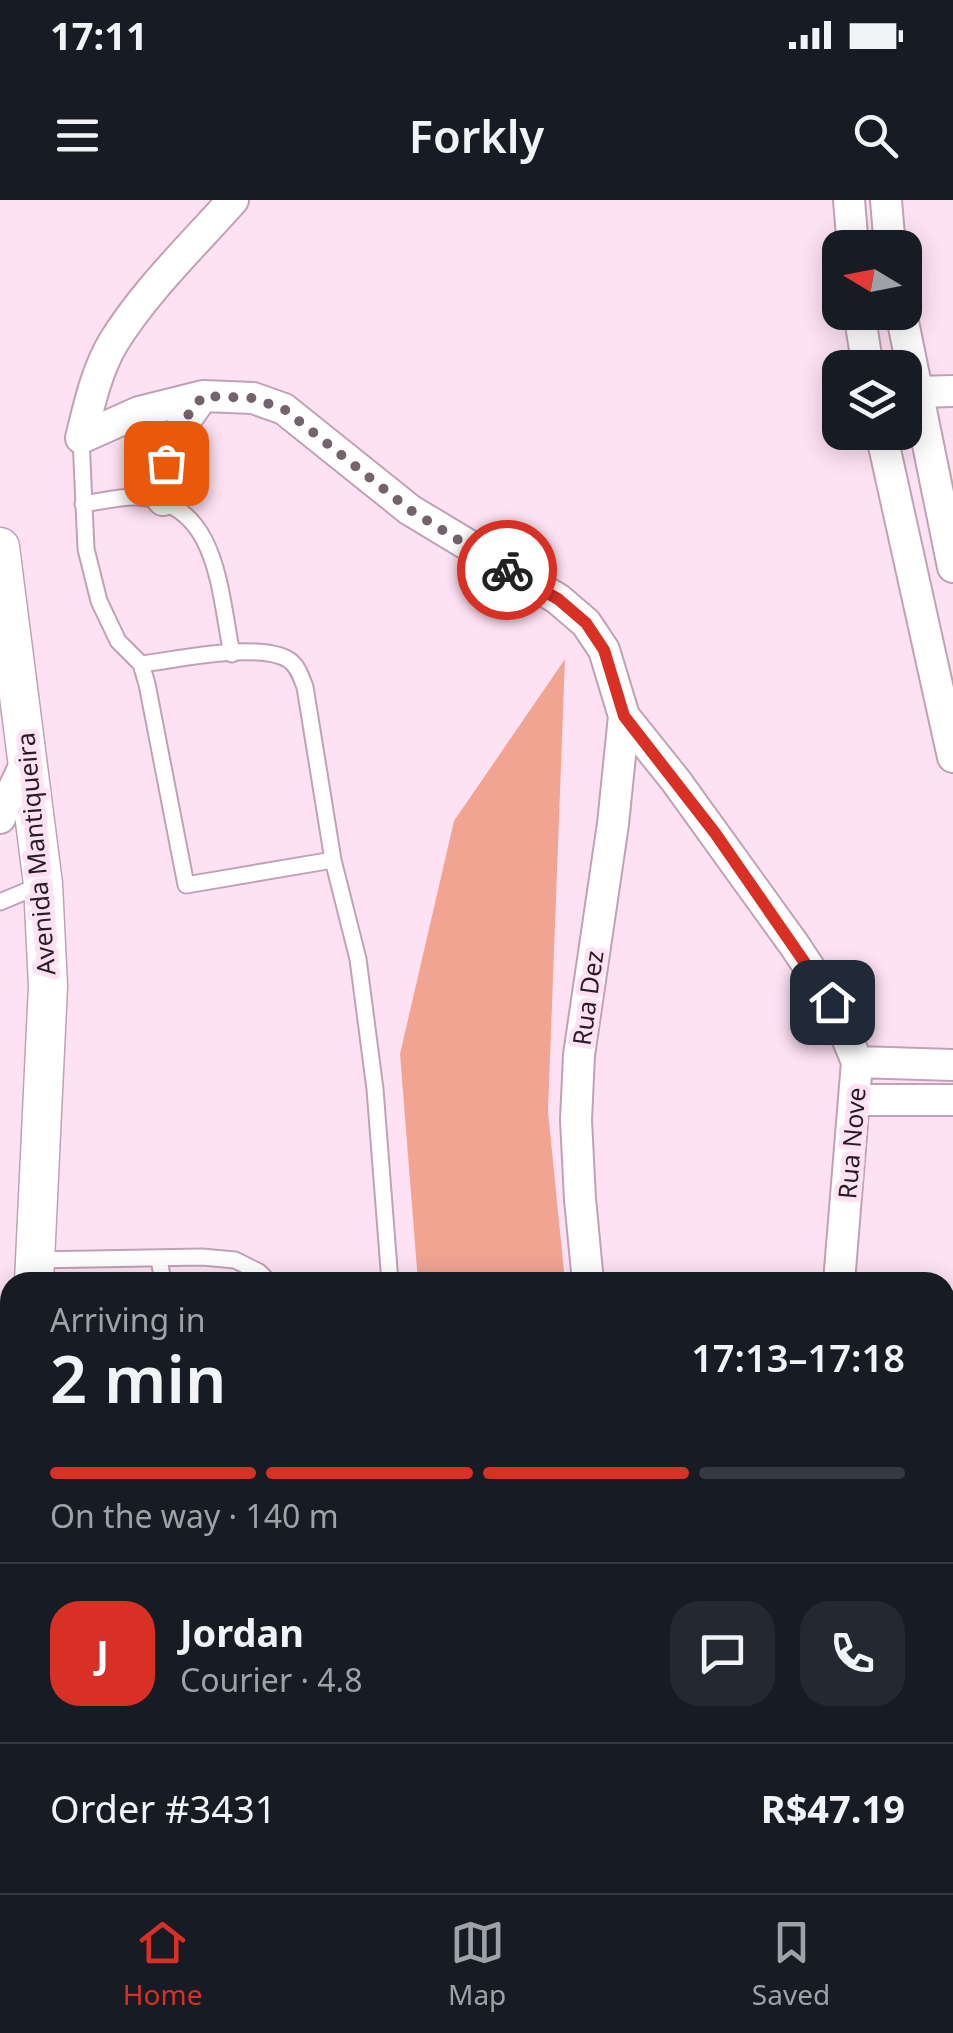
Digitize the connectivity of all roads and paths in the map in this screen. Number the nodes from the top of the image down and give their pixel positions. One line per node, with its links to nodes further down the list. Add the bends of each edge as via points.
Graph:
1 (232, 200): 9 (street, via 112,344)
2 (849, 200): 4 (street)
3 (886, 200): 5 (street)
4 (852, 230)
5 (888, 230)
6 (953, 390): 7 (street)
7 (922, 393)
8 (203, 396): 9 (street, via 138,412); 12 (street, via 178,428); 19 (street, via 252,398 284,409 410,510 558,599 604,650)
9 (81, 438): 13 (lane)
10 (922, 439): 15 (street)
11 (885, 450): 20 (street)
12 (163, 500): 13 (lane, via 134,496); 17 (lane, via 192,520 208,542)
13 (83, 504): 18 (lane, via 99,602 118,641)
14 (0, 547): 16 (street, Avenida Mantiqueira)
15 (953, 567)
16 (5, 614): 21 (street, Avenida Mantiqueira)
17 (232, 654): 18 (lane); 23 (lane, via 272,654 298,669)
18 (140, 664): 23 (lane, via 186,885)
19 (624, 716): 26 (street, Rua Nove, via 795,946 832,1002); 35 (street, Rua Dez, via 580,1055 576,1120)
20 (953, 757)
21 (28, 758): 22 (street); 24 (street, Avenida Mantiqueira)
22 (0, 818)
23 (333, 860): 34 (lane, via 358,958)
24 (43, 884): 25 (lane); 31 (street, Avenida Mantiqueira, via 48,986)
25 (0, 902)
26 (857, 1062): 27 (street); 28 (street, Rua Nove)
27 (953, 1065)
28 (856, 1100): 29 (street); 36 (street, Rua Nove)
29 (953, 1100)
30 (159, 1258): 31 (lane); 32 (lane); 33 (lane, via 235,1260)
31 (35, 1271)
32 (161, 1272)
33 (260, 1272)
34 (389, 1272)
35 (587, 1272)
36 (840, 1272)

